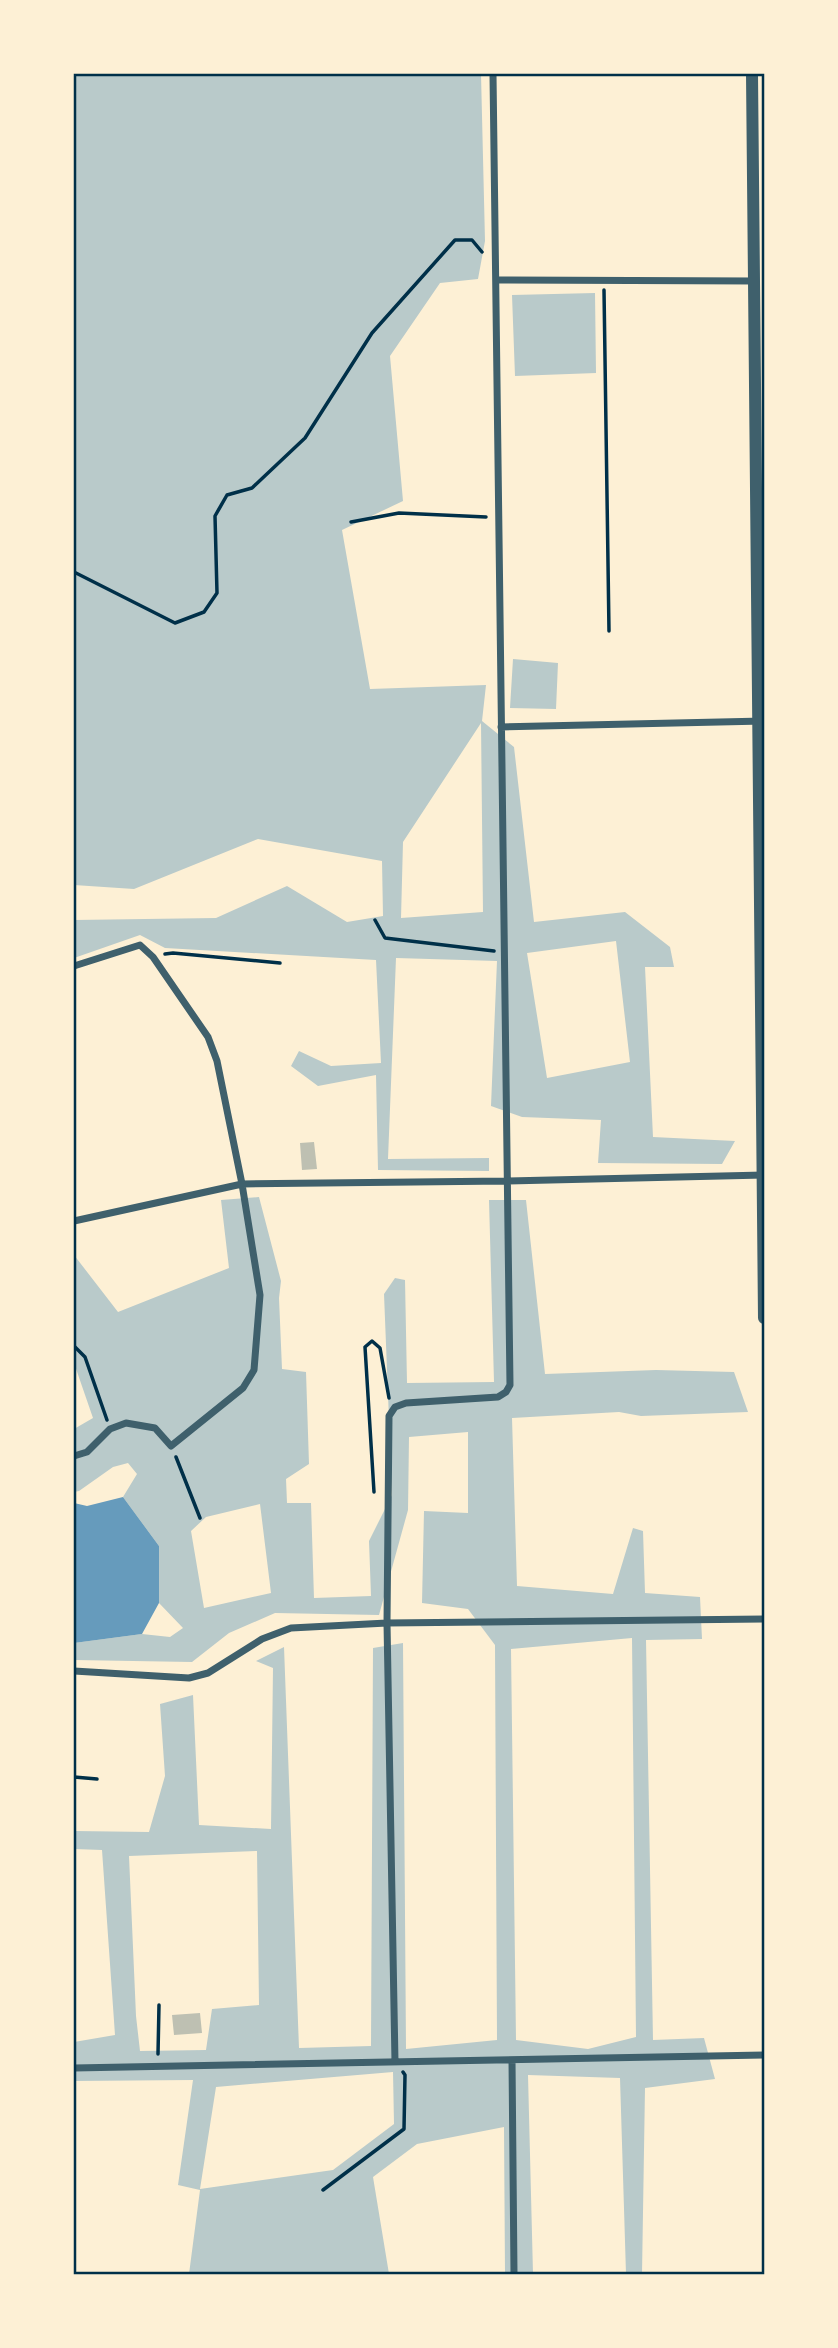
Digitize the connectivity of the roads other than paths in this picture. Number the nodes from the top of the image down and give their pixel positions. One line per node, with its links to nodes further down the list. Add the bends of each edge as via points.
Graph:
1 (493, 74): 3 (street)
2 (752, 74): 4 (street)
3 (496, 280): 4 (street); 6 (street)
4 (754, 281): 5 (street)
5 (762, 721): 6 (street); 8 (street)
6 (501, 727): 9 (street)
7 (74, 966): 10 (street, via 140,945 153,957 208,1037 217,1060)
8 (764, 1175): 9 (street); 12 (street)
9 (506, 1181): 10 (street); 15 (street, via 510,1385 498,1396 406,1403 395,1407 389,1416)
10 (242, 1184): 11 (street); 13 (street, via 260,1295 254,1370 243,1388 171,1446 155,1428 126,1423 110,1429 87,1452)
11 (74, 1221)
12 (765, 1318)
13 (74, 1456)
14 (765, 1619): 15 (street)
15 (387, 1623): 16 (street, via 291,1628 262,1639 208,1673 189,1678); 19 (street)
16 (74, 1671)
17 (765, 2055): 18 (street)
18 (512, 2060): 19 (street); 21 (street)
19 (395, 2062): 20 (street)
20 (74, 2068)
21 (514, 2274)

